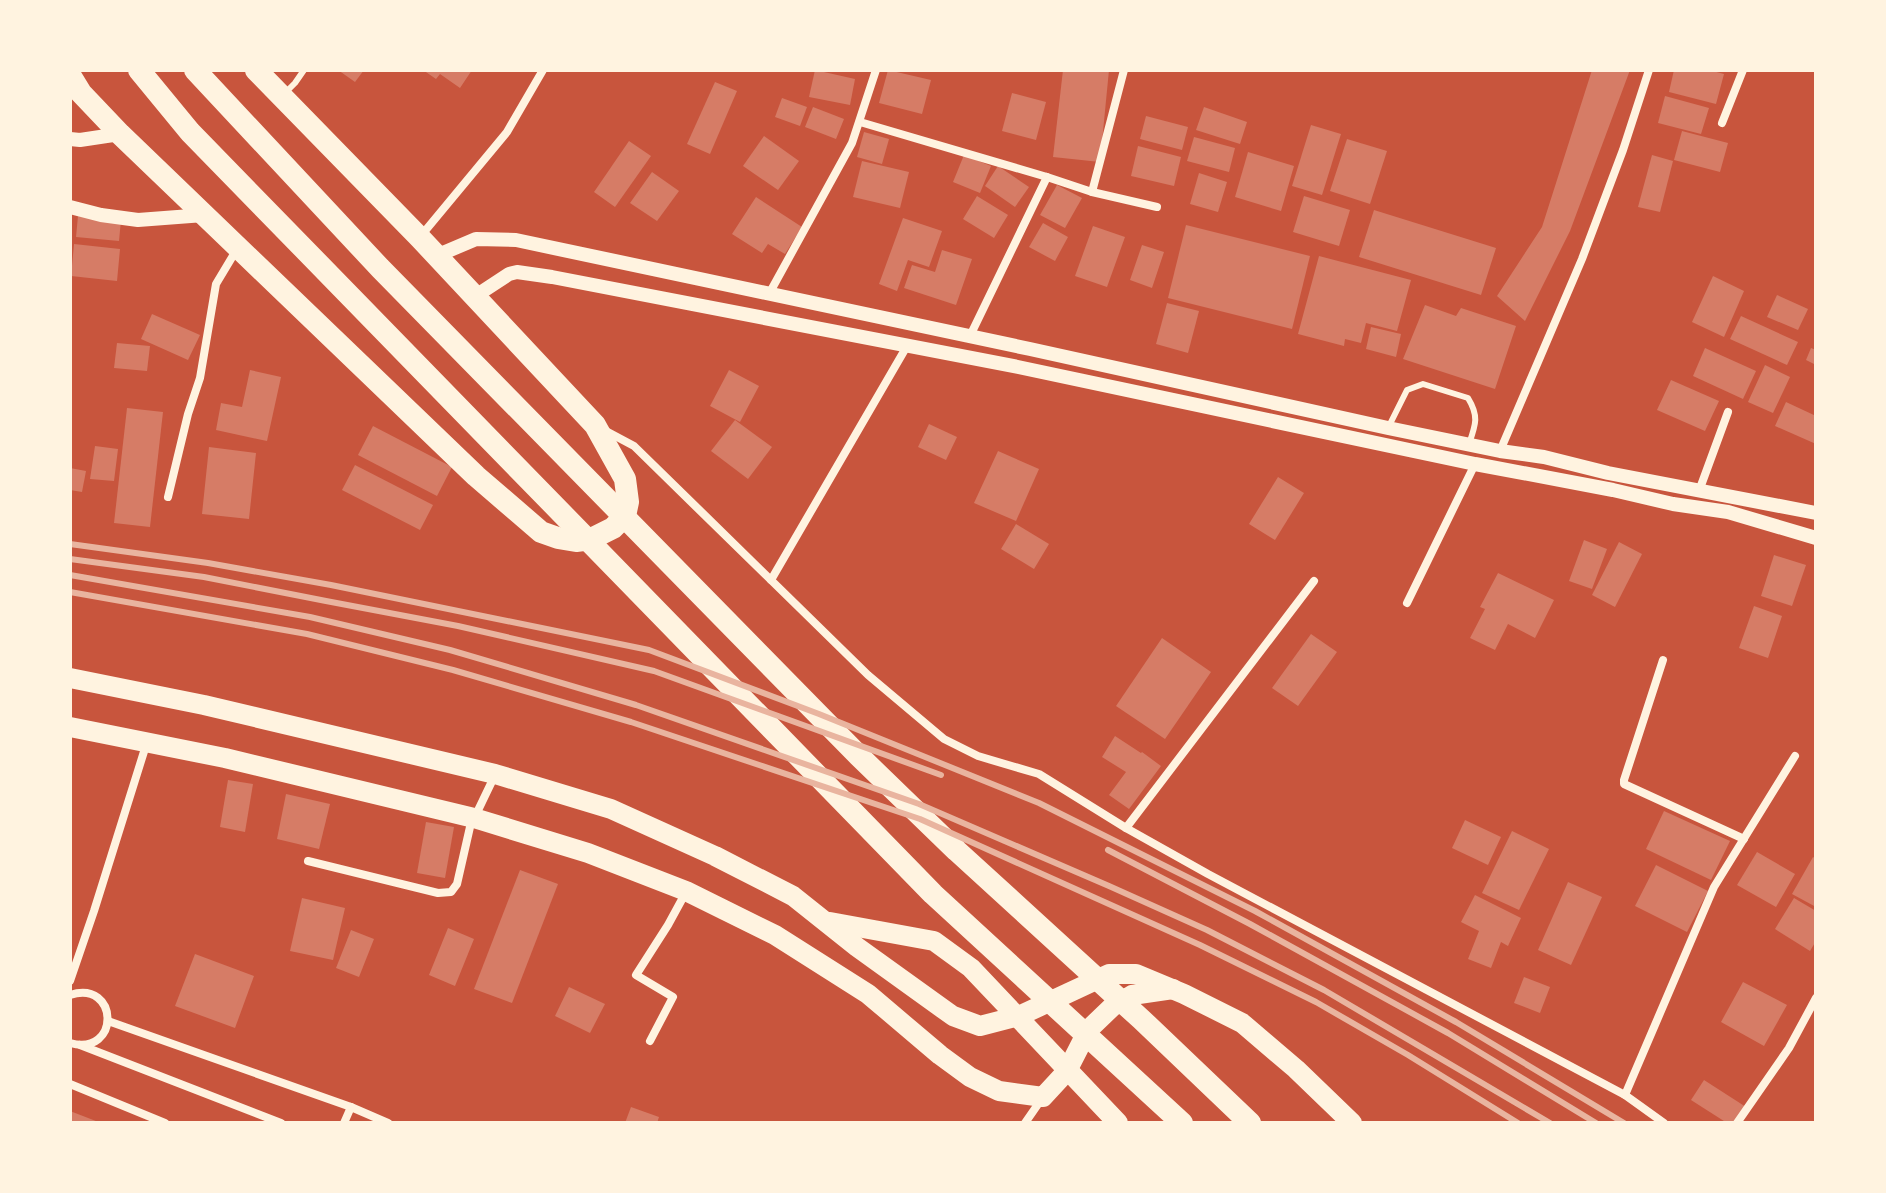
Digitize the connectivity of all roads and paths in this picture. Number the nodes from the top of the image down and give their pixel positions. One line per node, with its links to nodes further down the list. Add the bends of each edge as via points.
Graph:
1 (139, 70): 74 (highway, via 190,132 933,894)
2 (195, 70): 75 (highway, via 380,268 858,755)
3 (256, 70): 11 (highway)
4 (304, 70): 11 (lane)
5 (543, 70): 21 (street, via 507,132)
6 (876, 70): 12 (street)
7 (1124, 70): 17 (street)
8 (1649, 70): 34 (street, via 1582,259)
9 (1743, 70): 13 (street)
10 (70, 75): 14 (highway)
11 (281, 97): 21 (highway)
12 (860, 122): 16 (street); 24 (street)
13 (1722, 123)
14 (120, 134): 15 (street); 20 (highway)
15 (70, 139)
16 (1047, 177): 17 (street); 26 (street)
17 (1092, 192): 19 (street)
18 (70, 207): 20 (street, via 138,220)
19 (1157, 207)
20 (204, 215): 22 (highway)
21 (420, 238): 23 (highway)
22 (238, 247): 31 (highway, via 541,532 576,541 591,539 625,516 625,479); 37 (street, via 216,284 200,378)
23 (436, 256): 24 (street, via 476,239 516,240); 25 (highway)
24 (769, 294): 26 (street)
25 (474, 297): 27 (street, via 517,272); 31 (highway)
26 (970, 336): 28 (street)
27 (907, 346): 29 (street); 40 (street)
28 (1030, 349): 29 (street); 32 (street)
29 (1018, 367): 35 (street)
30 (1728, 412): 36 (street)
31 (595, 425): 40 (street, via 634,446)
32 (1388, 428): 33 (street); 33 (lane, via 1407,390 1423,384 1468,398 1476,410)
33 (1469, 444): 34 (street)
34 (1500, 451): 36 (street)
35 (1475, 464): 39 (street, via 1728,512); 42 (street)
36 (1699, 491): 38 (street)
37 (168, 497)
38 (1816, 513)
39 (1816, 538)
40 (771, 580): 50 (street, via 868,675 944,739 978,756 1039,774)
41 (1314, 581): 50 (street)
42 (1407, 603)
43 (1663, 660): 51 (street, via 1624,784)
44 (70, 678): 48 (main road)
45 (70, 727): 46 (main road)
46 (147, 742): 49 (main road); 55 (street)
47 (1795, 756): 51 (street)
48 (495, 774): 49 (street); 54 (main road, via 611,809 793,896)
49 (474, 818): 52 (street, via 451,892); 53 (main road, via 588,853)
50 (1126, 828): 65 (street)
51 (1744, 839): 65 (street, via 1714,887)
52 (308, 861)
53 (686, 891): 61 (street, via 636,975 673,997); 66 (main road, via 775,935 868,994 970,1077 999,1091)
54 (826, 922): 59 (main road, via 934,941 971,968); 59 (main road, via 953,1016 980,1026)
55 (70, 981)
56 (1173, 989): 59 (main road, via 1136,974 1109,974); 63 (main road, via 1132,995 1112,1007 1088,1030); 76 (main road, via 1242,1023)
57 (70, 995): 60 (street, via 94,995 102,1001)
58 (1816, 998): 78 (street)
59 (1019, 1016): 63 (main road)
60 (108, 1021): 62 (street, via 99,1039); 67 (street)
61 (650, 1041)
62 (75, 1044): 70 (street)
63 (1067, 1071): 66 (main road); 68 (main road)
64 (70, 1084): 69 (street)
65 (1625, 1095): 77 (street)
66 (1043, 1097): 68 (main road, via 1082,1097); 73 (street)
67 (351, 1107): 71 (street); 72 (street)
68 (1112, 1117)
69 (165, 1123)
70 (281, 1123)
71 (344, 1123)
72 (388, 1123)
73 (1025, 1123)
74 (1182, 1123)
75 (1250, 1123)
76 (1352, 1123)
77 (1664, 1123)
78 (1737, 1123)

